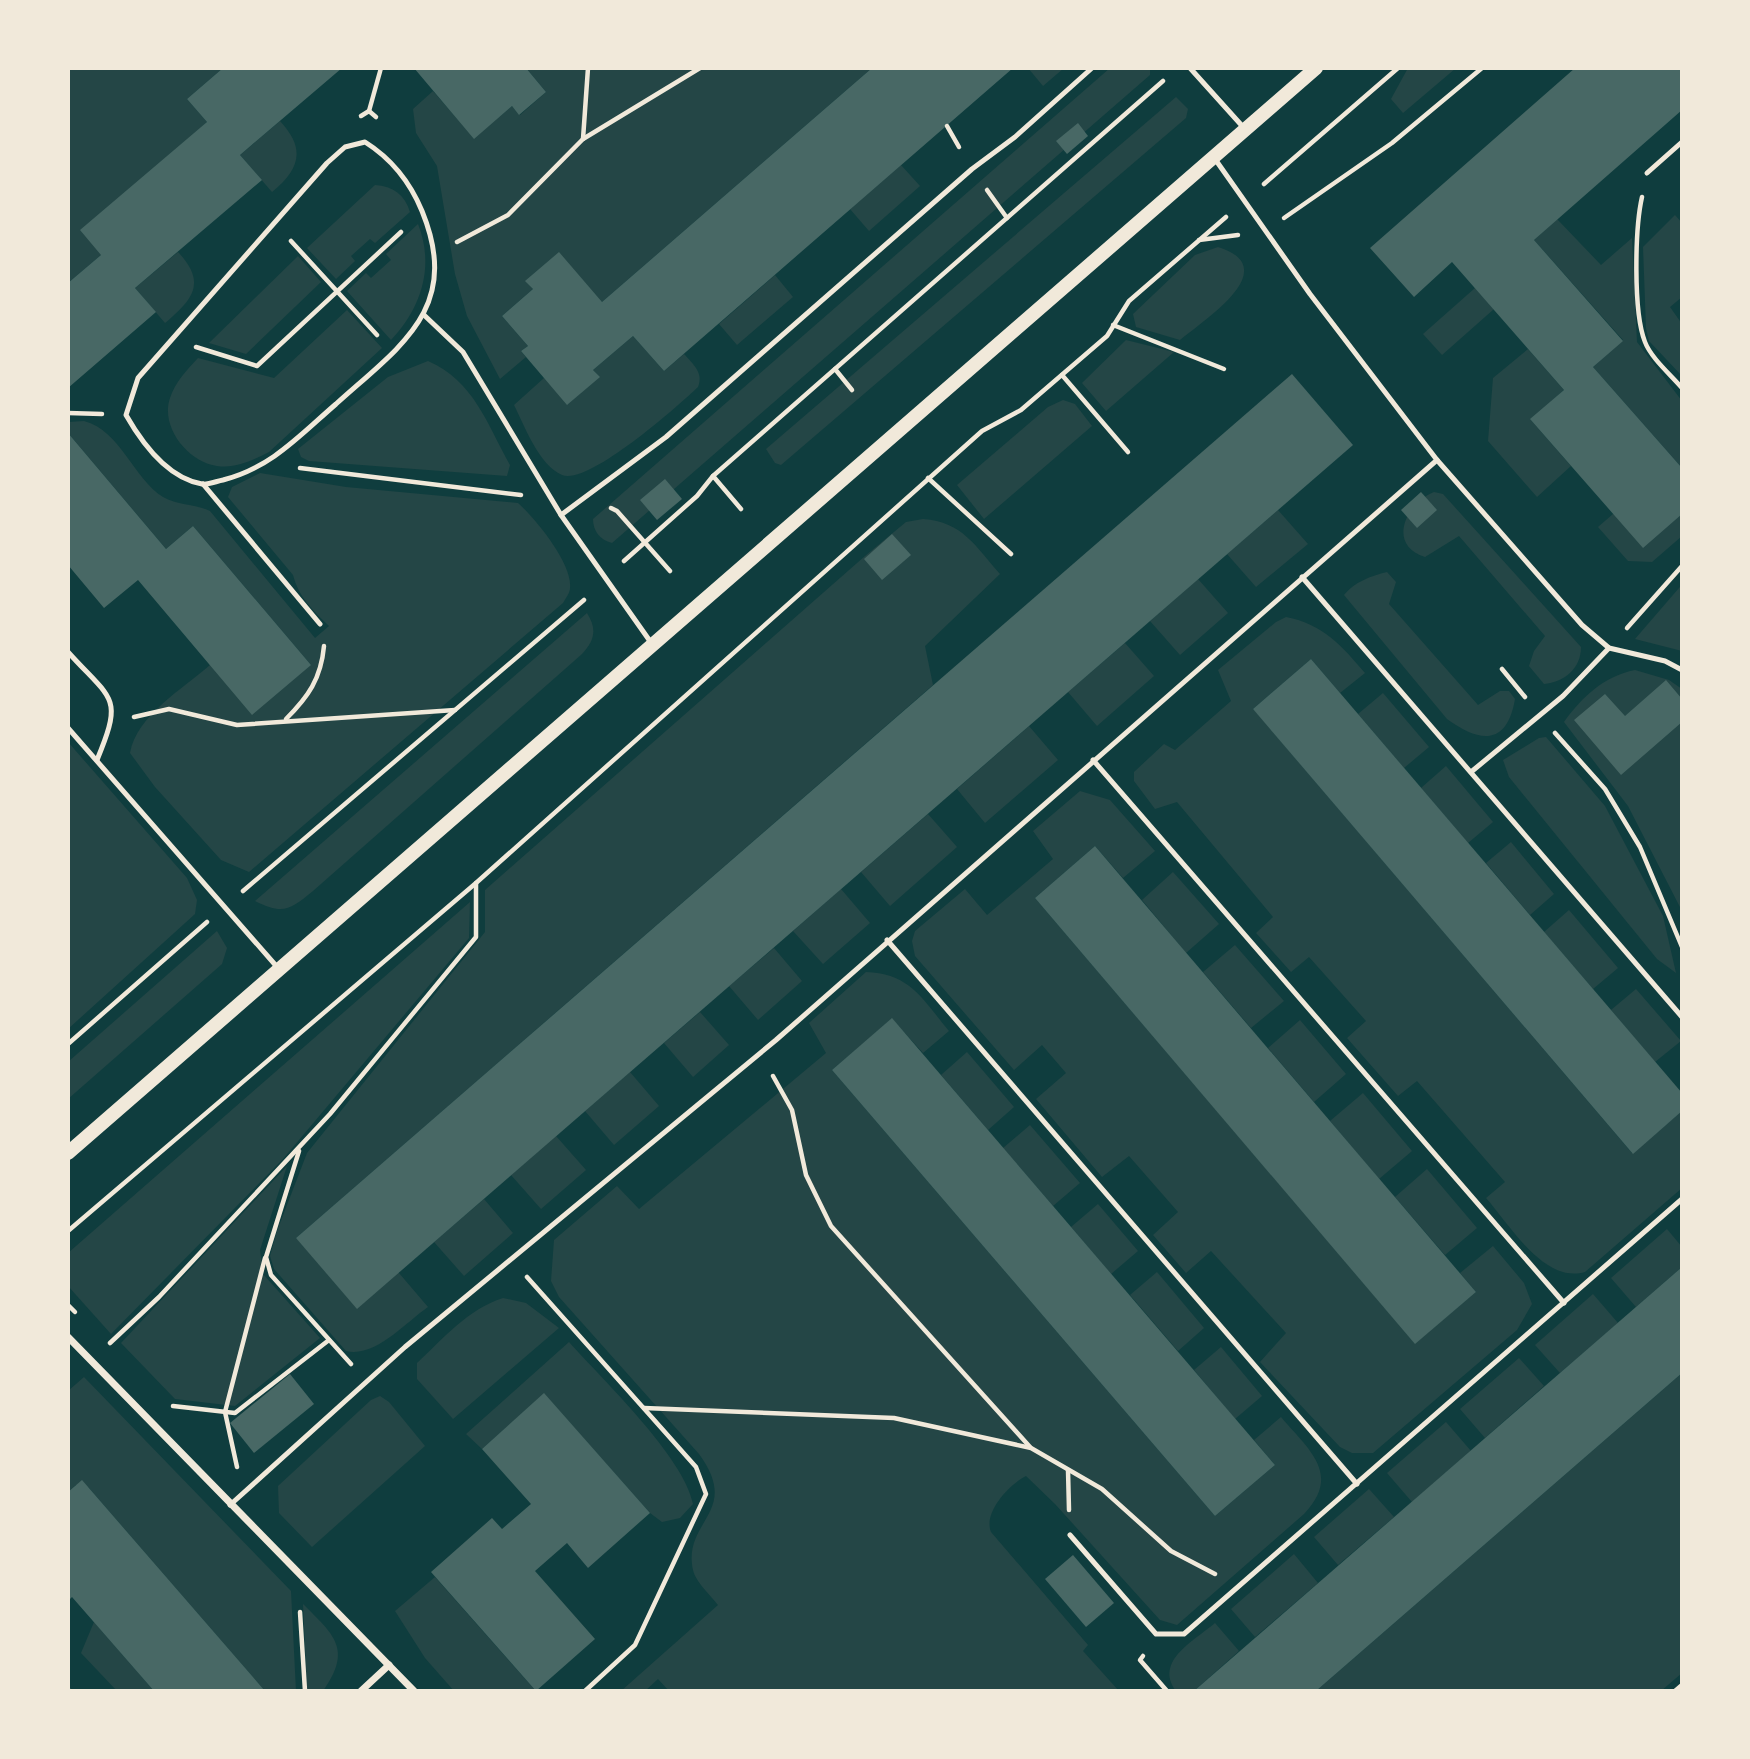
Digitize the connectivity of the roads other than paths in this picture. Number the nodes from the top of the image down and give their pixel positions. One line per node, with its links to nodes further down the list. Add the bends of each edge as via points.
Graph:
1 (1092, 68): 11 (lane, via 666,437)
2 (1190, 68): 4 (lane)
3 (1315, 68): 4 (main road)
4 (1244, 128): 6 (main road)
5 (1682, 142): 7 (lane)
6 (1212, 156): 9 (lane); 14 (main road)
7 (1647, 173)
8 (424, 315): 10 (lane, via 394,354 300,438 264,465); 10 (lane, via 434,281 433,249 414,191 380,152 365,142 345,147 138,378 126,415 146,449 176,472); 11 (lane, via 463,352)
9 (1437, 460): 12 (lane); 15 (lane, via 1583,625)
10 (203, 484): 13 (lane)
11 (561, 515): 14 (lane)
12 (1302, 578): 20 (lane); 21 (lane)
13 (320, 624)
14 (652, 644): 23 (main road)
15 (1609, 648): 17 (lane); 21 (lane, via 1563,696)
16 (68, 652): 19 (lane, via 112,701 113,722)
17 (1682, 670)
18 (68, 728): 19 (lane)
19 (97, 760): 23 (lane)
20 (1093, 760): 22 (lane); 27 (lane)
21 (1471, 772): 24 (lane)
22 (887, 940): 29 (lane); 30 (lane, via 760,1054 366,1380)
23 (279, 969): 25 (main road)
24 (1682, 1017)
25 (68, 1153)
26 (1682, 1199): 27 (lane)
27 (1564, 1303): 29 (lane)
28 (68, 1337): 30 (street)
29 (1357, 1484): 31 (lane, via 1184,1634 1156,1634)
30 (230, 1505): 32 (street)
31 (1070, 1535)
32 (389, 1665): 33 (street); 34 (street)
33 (361, 1691)
34 (414, 1691)

